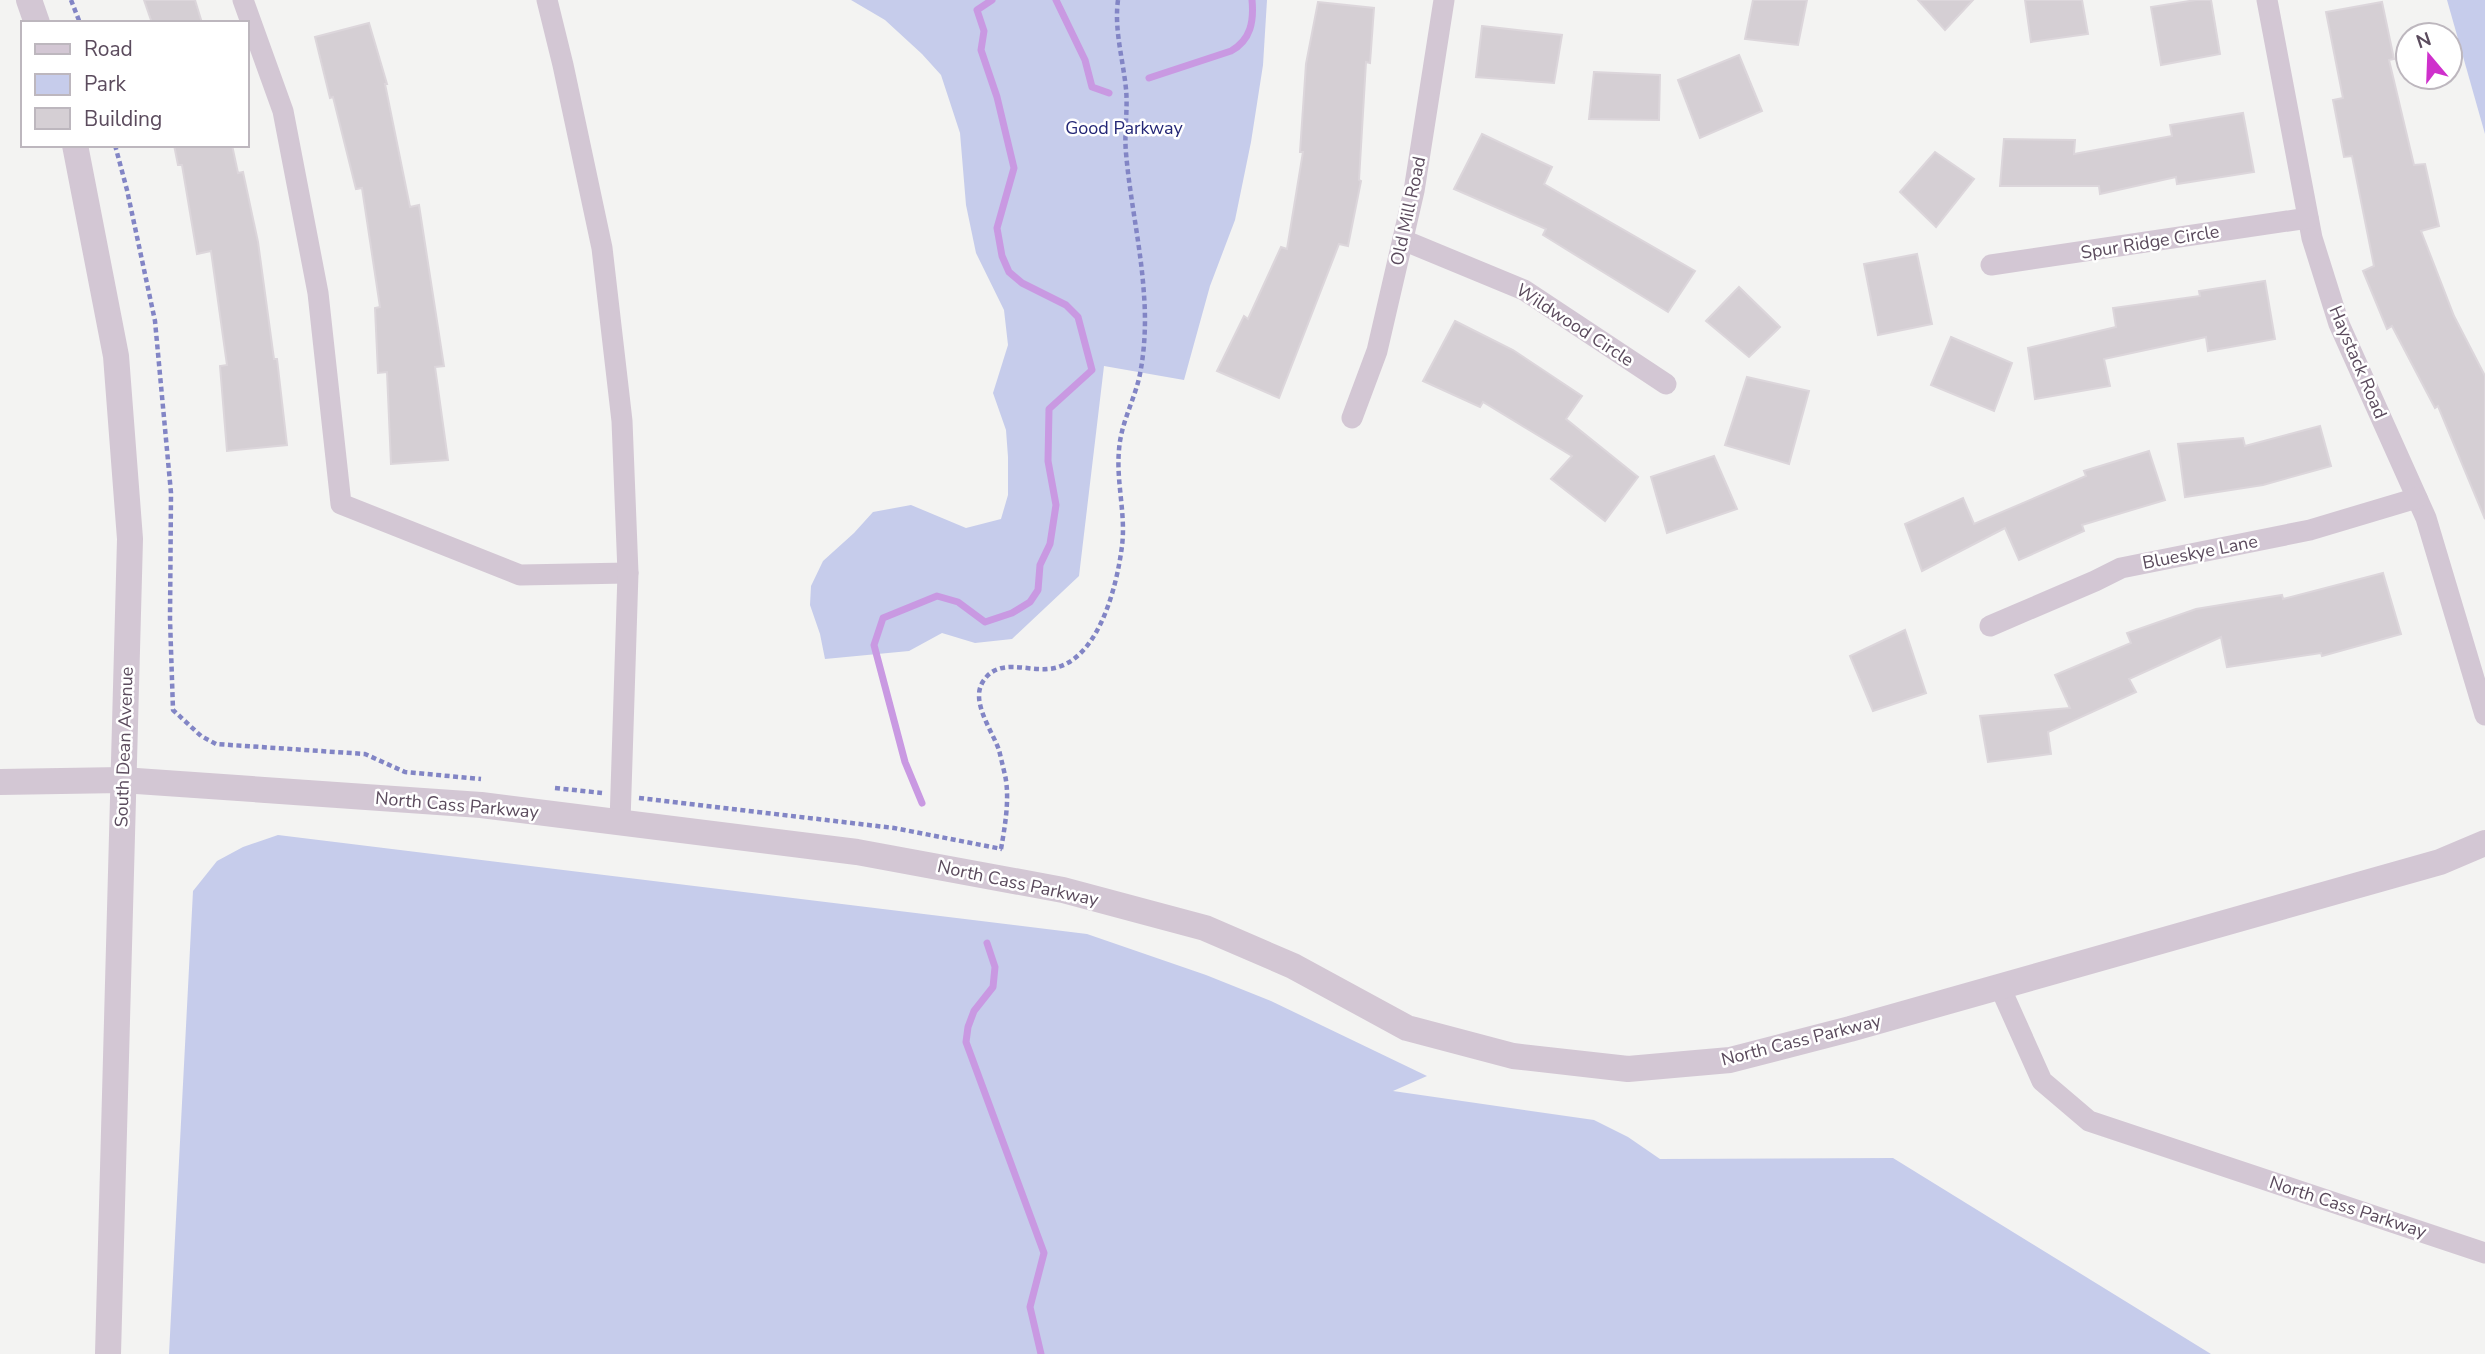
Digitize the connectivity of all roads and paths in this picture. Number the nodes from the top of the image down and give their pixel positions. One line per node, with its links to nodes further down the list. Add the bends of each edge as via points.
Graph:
1 (29, 0): 8 (street)
2 (71, 0): 9 (path)
3 (243, 0): 18 (street, via 283,111 318,293 341,504 520,575)
4 (547, 0): 18 (street, via 602,248 622,421)
5 (1118, 0): 26 (path, via 1116,29 1126,93 1126,150 1146,330 1140,375 1119,449 1122,544 1115,585 1102,619 1078,657 1049,669 1008,666 983,681 982,711 1006,779 1006,821)
6 (1444, 0): 13 (street, Old Mill Road, via 1415,191)
7 (2267, 0): 12 (street, Haystack Road)
8 (36, 21)
9 (79, 21)
10 (75, 147): 22 (street, South Dean Avenue, via 116,356 130,538)
11 (116, 147): 21 (path, via 155,321 171,493 173,710)
12 (2308, 218): 14 (street, Spur Ridge Circle); 17 (street, Haystack Road, via 2339,324)
13 (1403, 240): 15 (street, Wildwood Circle, via 1524,290); 16 (street, Old Mill Road, via 1377,351)
14 (1991, 265)
15 (1666, 384)
16 (1352, 418)
17 (2417, 498): 19 (street, Blueskye Lane, via 2310,530 2121,568); 20 (street, Haystack Road)
18 (628, 573): 24 (street)
19 (1990, 626)
20 (2485, 715)
21 (201, 736)
22 (122, 780): 23 (street, North Cass Parkway); 24 (street, North Cass Parkway, via 481,805); 29 (street, South Dean Avenue)
23 (0, 782)
24 (620, 822): 26 (street, North Cass Parkway, via 858,852)
25 (2485, 843): 27 (street, North Cass Parkway, via 2440,862)
26 (997, 878): 27 (street, North Cass Parkway, via 1063,890 1205,928 1293,967 1406,1028 1526,1058 1628,1069 1730,1060)
27 (2000, 987): 28 (street, North Cass Parkway, via 2042,1081 2089,1121)
28 (2485, 1253)
29 (108, 1354)

